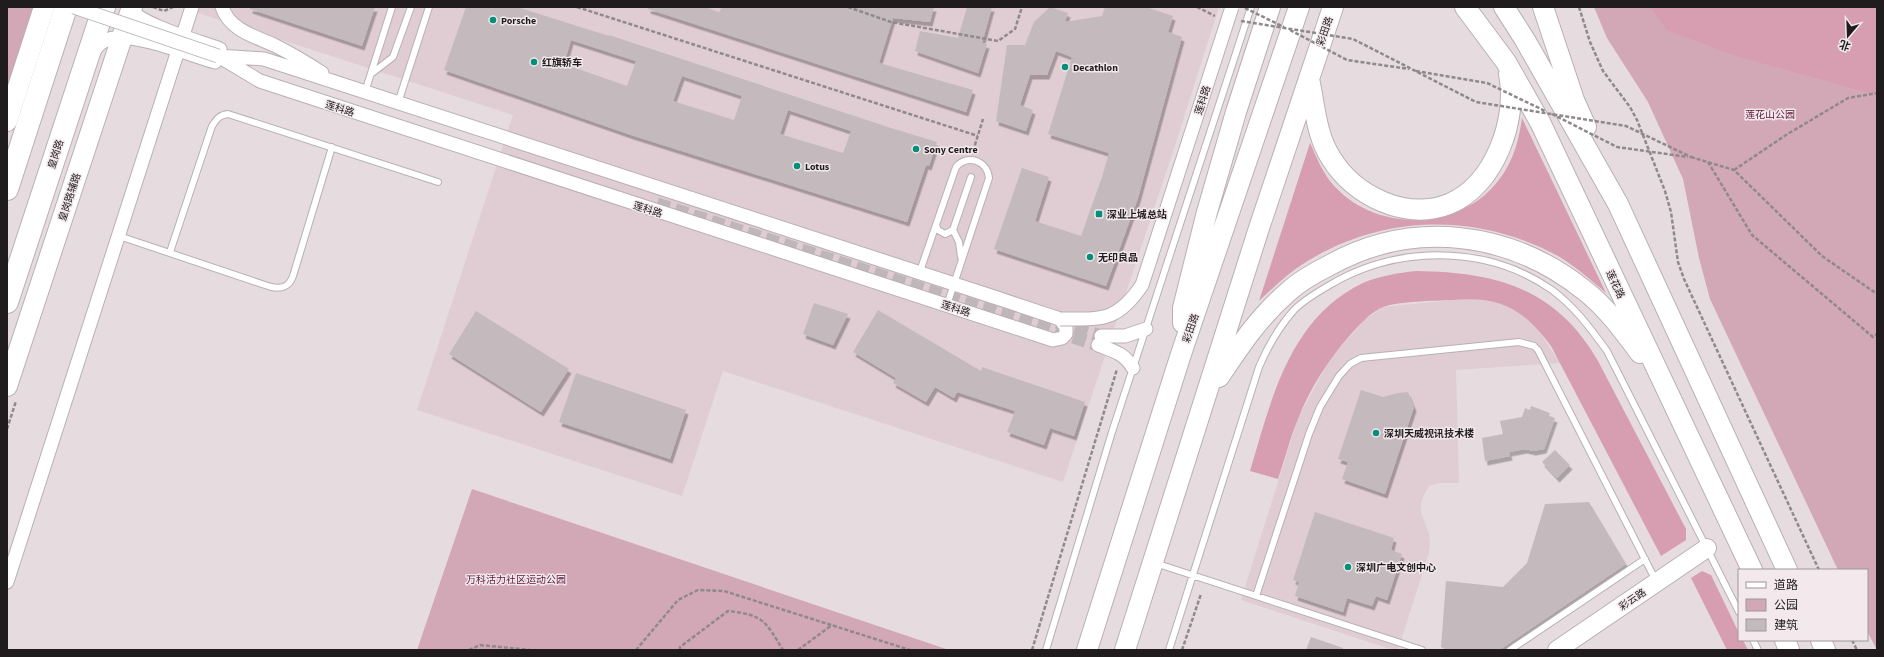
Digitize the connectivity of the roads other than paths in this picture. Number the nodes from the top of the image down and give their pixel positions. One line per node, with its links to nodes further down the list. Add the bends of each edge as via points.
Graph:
1 (44, 7): 30 (main road)
2 (66, 7): 34 (highway)
3 (74, 7): 22 (street, 莲科路, bridge)
4 (104, 7): 24 (highway, 皇岗路)
5 (222, 7): 27 (street, via 231,23 241,31 276,46)
6 (392, 7): 25 (lane)
7 (411, 7): 25 (lane, via 393,57)
8 (429, 7): 29 (lane)
9 (1232, 7): 45 (street, 莲科路, bridge, via 1142,285 1129,303 1112,315)
10 (1251, 7): 46 (lane)
11 (1270, 7): 47 (main road, via 1207,212 1183,308)
12 (1299, 7): 47 (main road, 彩田路)
13 (1333, 7): 26 (main road, 彩田路, bridge)
14 (1466, 7): 23 (main road, 莲花路)
15 (1504, 7): 35 (main road)
16 (1543, 7): 35 (main road, via 1574,100)
17 (130, 8): 19 (street, 莲科路, via 148,22); 20 (main road, 皇岗路辅路)
18 (190, 13): 19 (street)
19 (184, 36): 21 (street); 22 (street, 莲科路)
20 (122, 37): 21 (street, 莲科路); 24 (street, 莲科路, via 112,38 96,47); 50 (main road, 皇岗路辅路)
21 (179, 51): 22 (street, 莲科路); 38 (street)
22 (218, 56): 27 (street, 莲科路, via 264,59); 44 (street, 莲科路, via 260,82)
23 (1506, 62): 26 (main road, via 1511,104 1504,136 1495,158 1485,174 1467,193 1449,204 1430,208 1410,208 1381,201 1364,193 1348,180 1326,149 1317,122); 49 (main road, 莲花路, via 1540,122)
24 (84, 69): 43 (highway, 皇岗路)
25 (371, 74): 28 (lane)
26 (1309, 77): 51 (main road, 彩田路)
27 (339, 83): 28 (street, 莲科路)
28 (365, 92): 29 (street, 莲科路)
29 (398, 103): 41 (street, 莲科路)
30 (7, 121)
31 (332, 147): 33 (lane); 39 (lane, via 228,114 218,117 212,126); 39 (lane, via 293,276 286,286 271,286)
32 (971, 177): 37 (lane)
33 (438, 182)
34 (7, 189)
35 (1618, 204): 56 (main road)
36 (936, 225): 37 (lane, via 938,230 945,234); 40 (lane, via 956,167 961,161 970,159 982,164 988,171 989,178); 41 (lane)
37 (953, 230): 40 (lane, via 959,242)
38 (119, 236): 39 (lane); 58 (street)
39 (170, 252)
40 (962, 259): 42 (lane)
41 (920, 274): 42 (street, 莲科路)
42 (953, 284): 44 (lane); 45 (street, 莲科路)
43 (7, 302)
44 (947, 305): 45 (street, 莲科路, via 1053,340 1066,334 1066,327)
45 (1060, 319)
46 (1146, 329): 48 (lane); 48 (street, via 1100,341 1127,358)
47 (1182, 354): 65 (main road, 彩田路)
48 (1133, 368): 64 (lane)
49 (1663, 382): 51 (main road, via 1607,312 1584,290 1556,270 1506,248 1477,240 1422,236 1369,247 1313,274 1290,290 1266,312 1244,339); 55 (main road, 莲花路)
50 (7, 386)
51 (1207, 395): 54 (main road, 彩田路)
52 (1707, 548): 57 (lane, via 1607,351 1588,326 1552,290 1530,277 1488,262 1441,254 1377,263 1357,270 1309,298 1275,334 1259,367); 59 (street, 彩云路); 61 (lane)
53 (1645, 559): 59 (lane); 60 (lane, via 1538,350 1528,343 1519,342 1361,358 1350,364 1320,406); 69 (lane)
54 (1153, 562): 57 (lane); 66 (main road, 彩田路)
55 (1752, 569)
56 (1787, 569)
57 (1193, 575): 60 (lane); 67 (lane)
58 (7, 582)
59 (1657, 582): 70 (street, 彩云路)
60 (1256, 596): 68 (lane)
61 (1738, 610)
62 (1754, 641): 71 (lane)
63 (1786, 641): 72 (main road)
64 (1046, 650)
65 (1087, 650)
66 (1125, 650)
67 (1169, 650)
68 (1422, 650)
69 (1510, 650)
70 (1557, 650)
71 (1758, 650)
72 (1790, 650)

